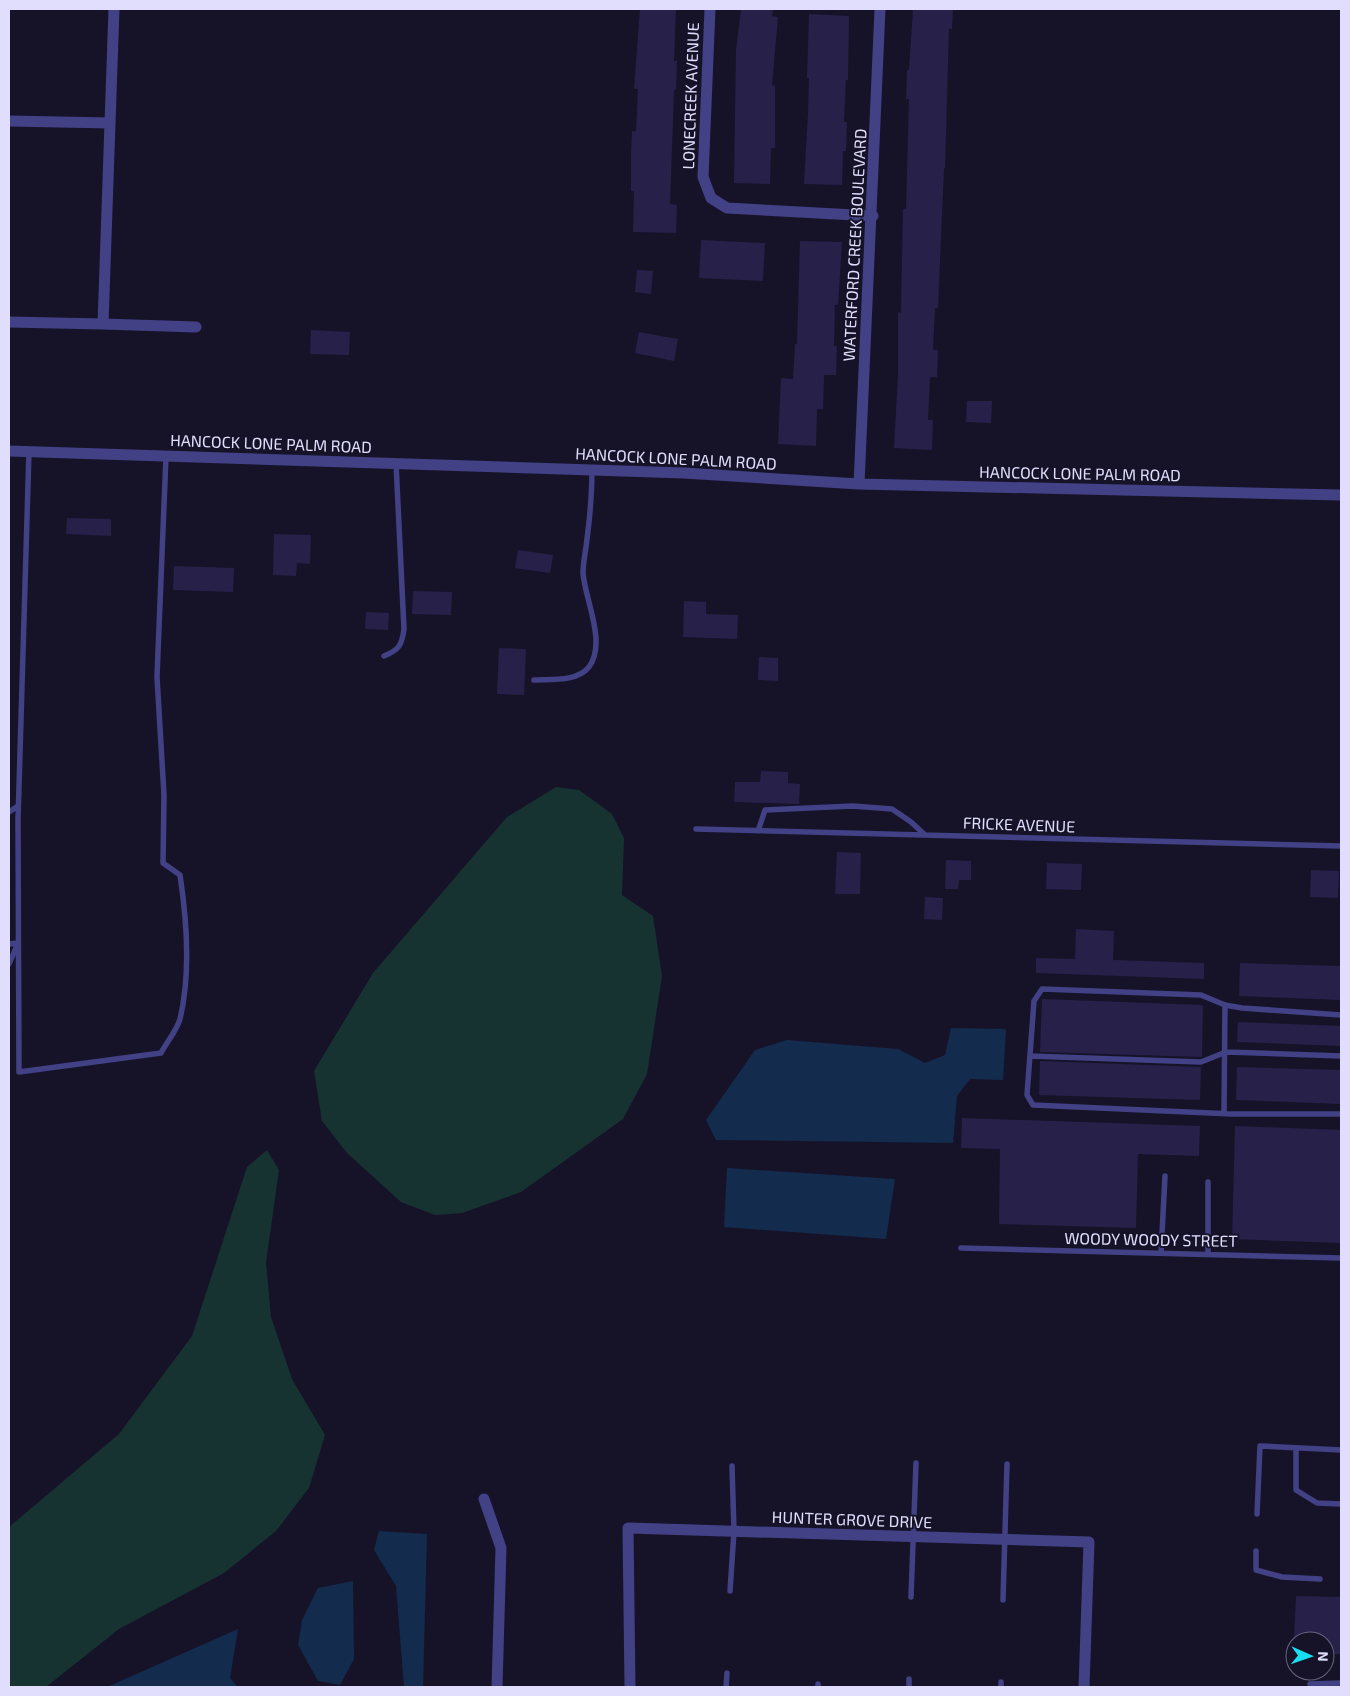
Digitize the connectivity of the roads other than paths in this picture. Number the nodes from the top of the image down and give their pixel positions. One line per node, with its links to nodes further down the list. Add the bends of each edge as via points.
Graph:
1 (114, 9): 5 (street)
2 (710, 9): 6 (street, LONECREEK AVENUE, via 703,177 711,198 727,208)
3 (880, 9): 6 (street, WATERFORD CREEK BOULEVARD)
4 (9, 120): 5 (street)
5 (110, 123): 8 (street)
6 (873, 216): 15 (street, WATERFORD CREEK BOULEVARD)
7 (9, 322): 8 (street)
8 (103, 324): 9 (street)
9 (196, 327)
10 (9, 451): 11 (street, HANCOCK LONE PALM ROAD)
11 (30, 451): 12 (street, HANCOCK LONE PALM ROAD); 19 (lane)
12 (166, 456): 13 (street, HANCOCK LONE PALM ROAD); 26 (lane, via 157,677 164,795 163,863 180,875 185,911 186,971 180,1020 161,1053 19,1072)
13 (396, 464): 14 (street, HANCOCK LONE PALM ROAD); 17 (lane, via 404,629 397,651)
14 (592, 470): 15 (street, HANCOCK LONE PALM ROAD); 18 (lane, via 592,500 583,573 594,622 595,650 588,667 576,675)
15 (859, 484): 16 (street, HANCOCK LONE PALM ROAD)
16 (1341, 495)
17 (384, 656)
18 (534, 680)
19 (18, 806): 20 (lane); 26 (lane)
20 (9, 812)
21 (696, 829): 22 (lane, FRICKE AVENUE)
22 (758, 831): 23 (lane, FRICKE AVENUE); 23 (lane, via 765,810 853,806 892,809)
23 (925, 835): 24 (lane, FRICKE AVENUE)
24 (1341, 846)
25 (9, 944): 26 (lane)
26 (18, 944): 27 (lane)
27 (9, 964)
28 (1225, 1005): 29 (lane); 30 (lane); 31 (lane, via 1201,995 1042,989 1034,1001)
29 (1341, 1015)
30 (1226, 1052): 31 (lane, via 1201,1062); 32 (lane); 33 (lane)
31 (1030, 1056): 33 (lane, via 1027,1095 1033,1105)
32 (1341, 1056)
33 (1224, 1113): 34 (lane)
34 (1341, 1114)
35 (1165, 1176): 38 (lane)
36 (1208, 1182): 39 (lane)
37 (961, 1248): 38 (lane, WOODY WOODY STREET)
38 (1161, 1253): 39 (lane, WOODY WOODY STREET)
39 (1208, 1254): 40 (lane, WOODY WOODY STREET)
40 (1341, 1258)
41 (1296, 1448): 42 (lane); 47 (lane, via 1296,1490 1317,1503); 48 (lane, via 1260,1446)
42 (1341, 1450)
43 (916, 1463): 50 (lane)
44 (1007, 1464): 51 (lane)
45 (732, 1466): 49 (lane)
46 (484, 1499): 61 (street, via 502,1548)
47 (1341, 1504)
48 (1257, 1514)
49 (734, 1532): 50 (street, HUNTER GROVE DRIVE); 54 (lane); 62 (street, HUNTER GROVE DRIVE, via 628,1528)
50 (913, 1537): 51 (street, HUNTER GROVE DRIVE); 55 (lane)
51 (1004, 1540): 56 (lane); 65 (street, HUNTER GROVE DRIVE, via 1089,1542)
52 (1256, 1551): 53 (lane, via 1256,1570 1282,1576)
53 (1320, 1578)
54 (730, 1591)
55 (912, 1597)
56 (1003, 1600)
57 (727, 1673): 63 (lane)
58 (909, 1679): 64 (lane)
59 (1341, 1683): 60 (lane)
60 (1310, 1684)
61 (497, 1687)
62 (630, 1687)
63 (726, 1687)
64 (909, 1687)
65 (1084, 1687)

